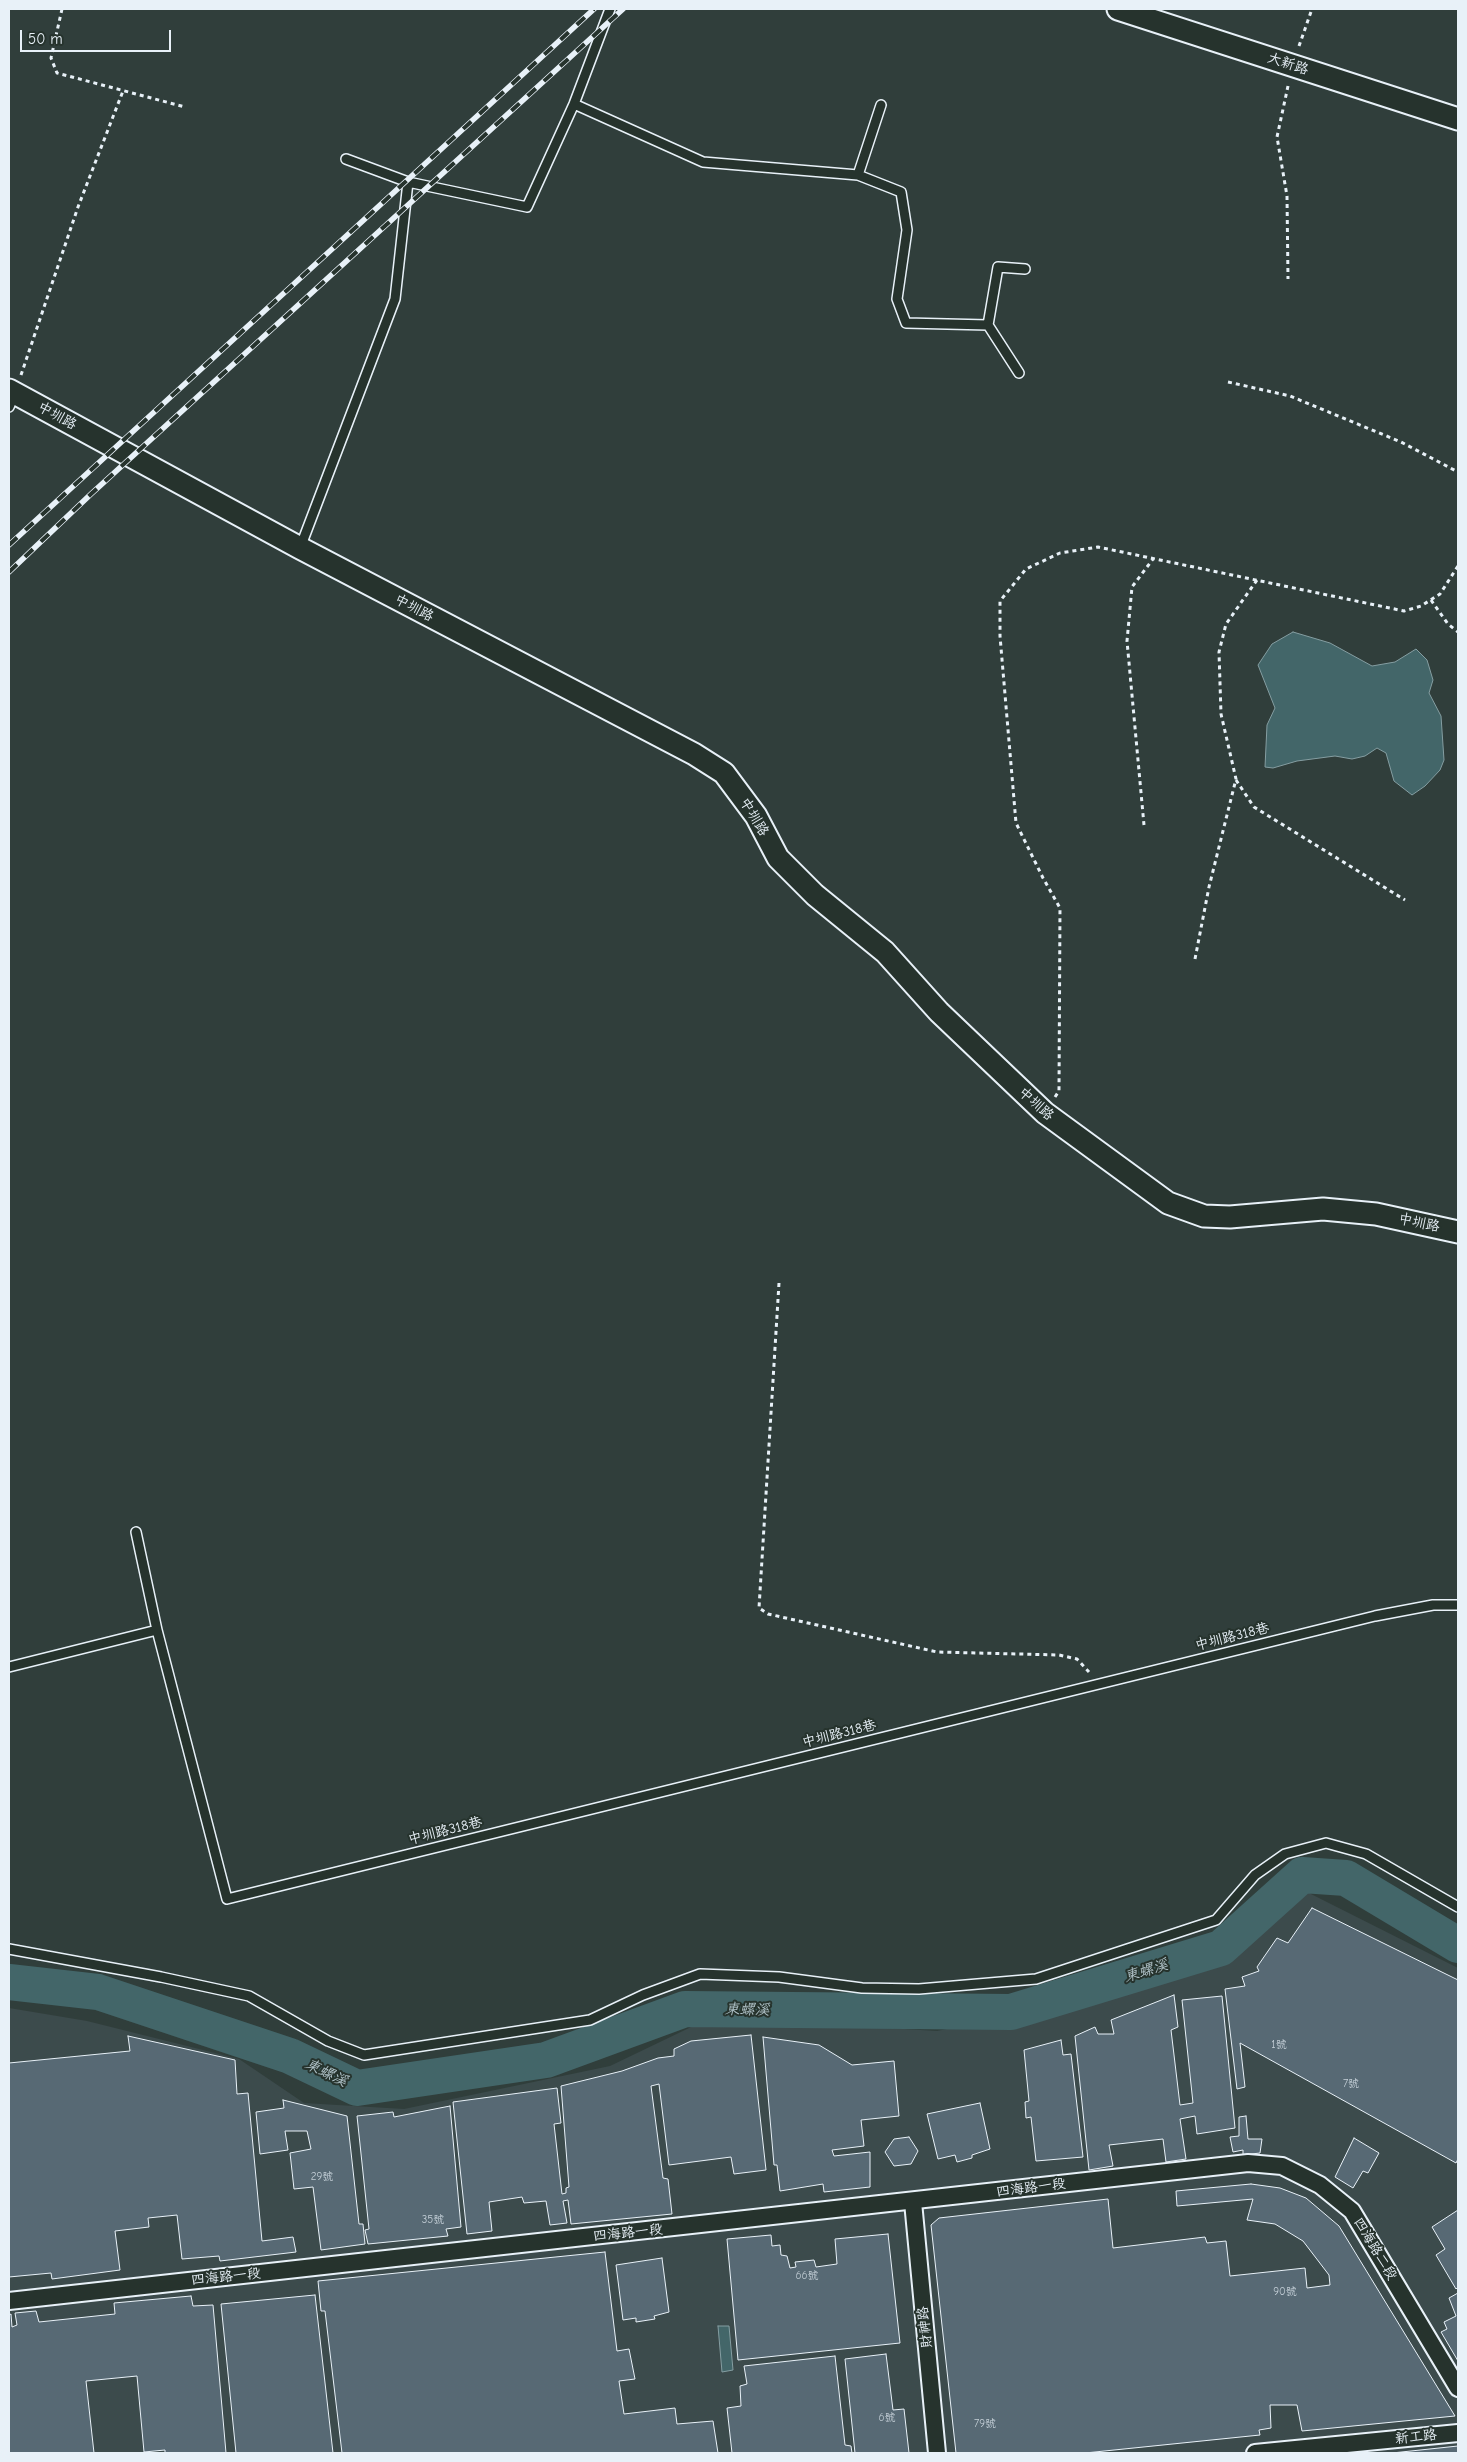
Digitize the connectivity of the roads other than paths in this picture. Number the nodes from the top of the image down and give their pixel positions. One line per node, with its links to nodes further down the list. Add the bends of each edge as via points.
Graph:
1 (610, 9): 3 (lane)
2 (1118, 9): 5 (street, 大新路)
3 (574, 104): 7 (lane, via 703,162); 8 (lane, via 527,207)
4 (881, 105): 7 (lane)
5 (1458, 119)
6 (346, 158): 8 (lane)
7 (858, 176): 10 (lane, via 901,192 907,230 897,299 906,323)
8 (408, 182): 13 (lane, via 395,299)
9 (1026, 269): 10 (lane, via 998,267)
10 (988, 325): 11 (lane)
11 (1019, 372)
12 (11, 397): 13 (street, 中圳路)
13 (300, 548): 14 (street, 中圳路, via 694,754 724,773 756,816 778,858 815,895 885,952 939,1012 1045,1113 1168,1203 1204,1216 1230,1217 1324,1209 1376,1214)
14 (1458, 1232)
15 (136, 1532): 17 (lane)
16 (1458, 1605): 17 (lane, 中圳路318巷, via 1433,1605 1375,1616 227,1899)
17 (157, 1630): 18 (lane)
18 (9, 1667)
19 (1458, 1907): 20 (lane, via 1366,1854 1326,1843 1285,1854 1255,1875 1216,1920 1036,1979 919,1989 862,1988 779,1978 700,1974 643,1995 590,2020 364,2055 328,2041 249,1996)
20 (9, 1949)
21 (1248, 2163): 22 (street, 四海路一段); 24 (street, 四海路二段, via 1282,2166 1320,2185 1352,2211)
22 (913, 2202): 23 (street, 四海路一段); 26 (street, 財神路)
23 (9, 2301)
24 (1458, 2388)
25 (1458, 2433): 27 (street, 新工路)
26 (938, 2453)
27 (1255, 2453)

